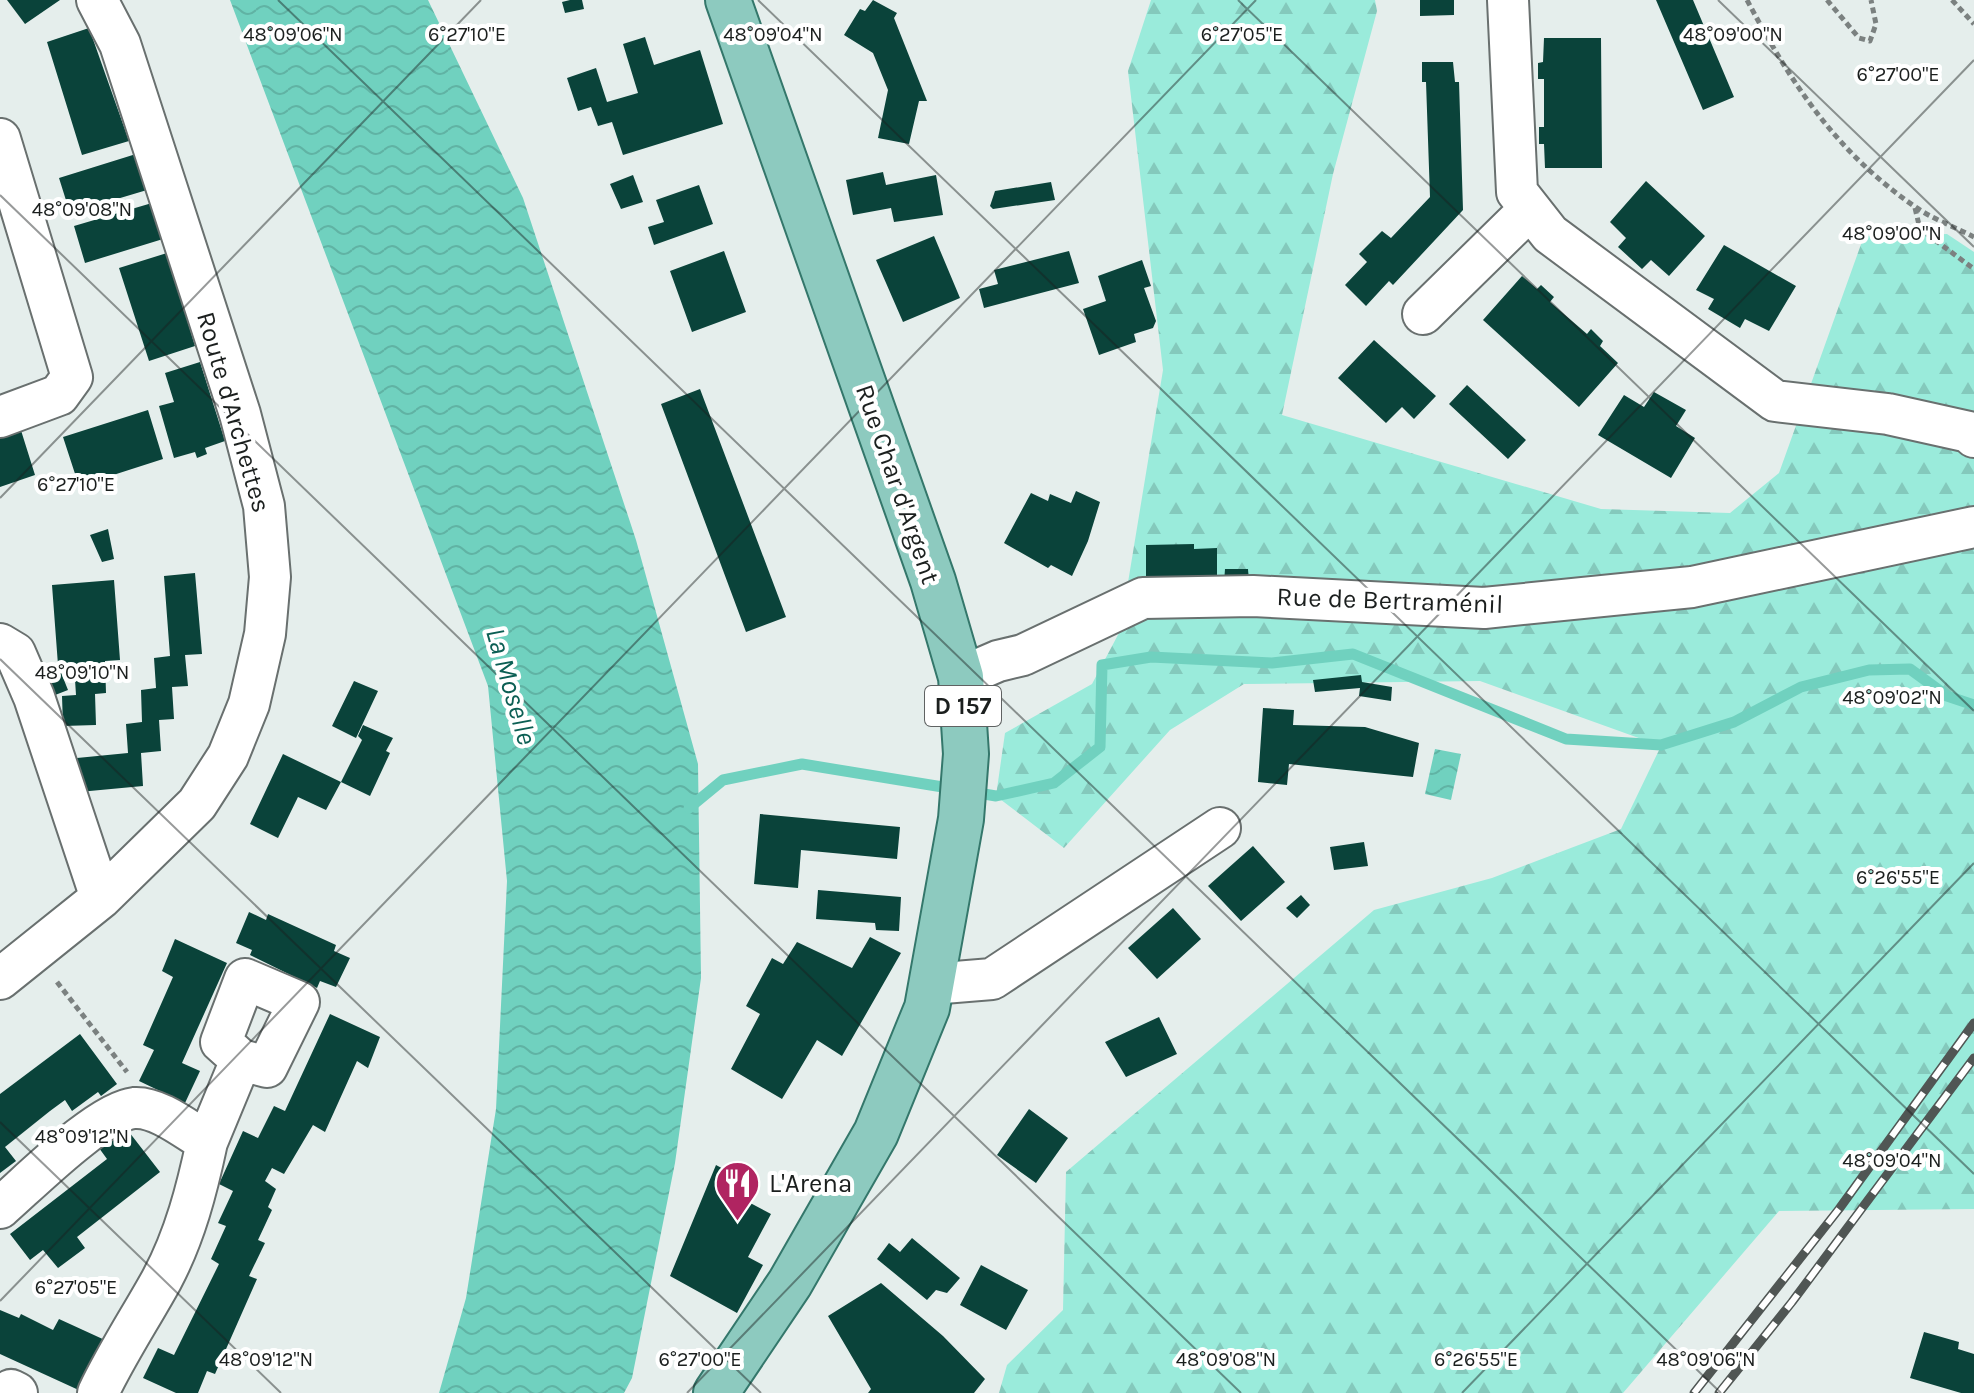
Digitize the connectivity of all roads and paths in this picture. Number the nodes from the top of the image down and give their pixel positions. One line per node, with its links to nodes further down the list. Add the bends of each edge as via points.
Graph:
1 (97, 0): 21 (street, Route d'Archettes, via 120,44 240,414 264,506 270,577 265,634 249,704 228,756 197,804)
2 (728, 0): 19 (main road, Rue Char d'Argent / D 157, via 933,581)
3 (1508, 0): 11 (street, via 1517,192)
4 (1747, 0): 10 (path, via 1789,78 1840,143)
5 (1827, 0): 6 (path, via 1859,38 1870,41 1876,24)
6 (1871, 0)
7 (1952, 0): 8 (path)
8 (1974, 24)
9 (0, 139): 15 (street, via 72,377 59,395)
10 (1915, 207): 12 (path); 13 (path, via 1920,229)
11 (1530, 209): 14 (street); 16 (street, via 1550,234 1775,401 1888,414)
12 (1974, 237)
13 (1974, 269)
14 (1423, 314)
15 (0, 417)
16 (1974, 437)
17 (1974, 527): 19 (street, Rue de Bertraménil, via 1692,587 1484,608 1253,596 1143,598 1023,655)
18 (2, 637): 21 (street, via 34,697)
19 (961, 677): 24 (main road, Rue Char d'Argent / D 157, via 966,754 961,819)
20 (1220, 828): 24 (street, via 992,979)
21 (101, 898): 22 (street, Route d'Archettes)
22 (33, 952): 23 (street, Route d'Archettes); 26 (path, via 129,1075)
23 (0, 979)
24 (931, 984): 32 (main road, Rue Char d'Argent / D 157, via 927,1008 876,1133 790,1283)
25 (241, 1060): 27 (street)
26 (136, 1108): 27 (street); 28 (street, via 106,1118)
27 (207, 1142): 31 (street, via 190,1213 163,1277)
28 (0, 1208)
29 (5, 1393): 30 (street)
30 (17, 1393)
31 (98, 1393)
32 (716, 1393)

